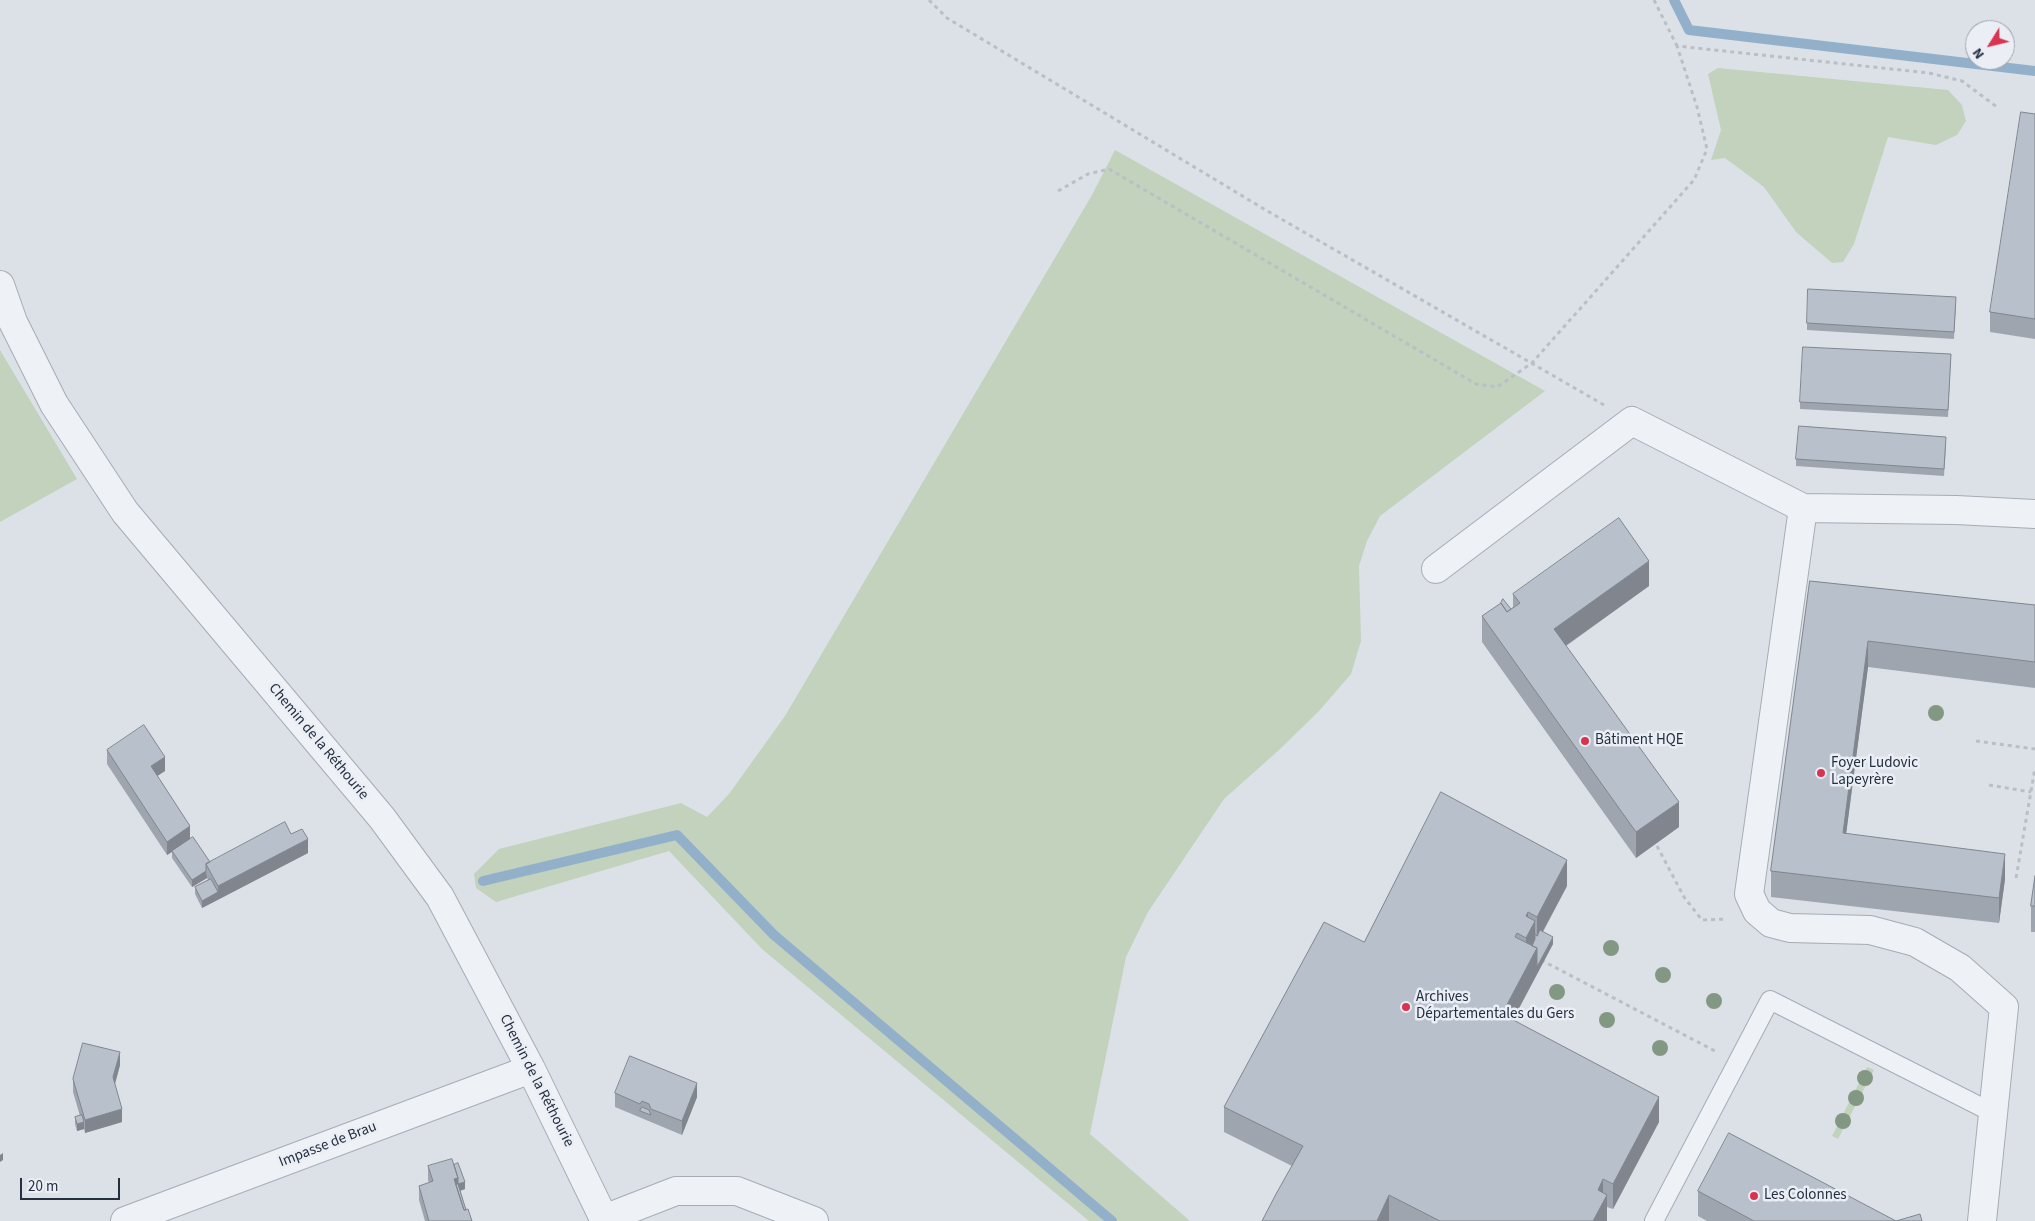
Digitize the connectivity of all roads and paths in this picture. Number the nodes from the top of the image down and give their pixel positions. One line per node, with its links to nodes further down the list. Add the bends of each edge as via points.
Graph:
1 (929, 0): 7 (path, via 947,18 1230,189)
2 (1654, 0): 3 (path)
3 (1677, 46): 4 (path, via 1929,73 1962,81); 7 (path, via 1698,107 1707,149 1694,180)
4 (1997, 108)
5 (1058, 191): 7 (path, via 1088,174 1109,169 1476,384 1497,387)
6 (0, 285): 22 (street, Chemin de la Réthourie, via 13,322 54,404 125,512 382,818 440,897)
7 (1532, 364): 8 (path)
8 (1632, 422): 9 (street); 11 (street)
9 (1803, 508): 10 (street); 19 (street, via 1749,894)
10 (2035, 514)
11 (1436, 569)
12 (1976, 741): 13 (path)
13 (2035, 749)
14 (2035, 768): 16 (path)
15 (1989, 785): 16 (path)
16 (2031, 792): 18 (path)
17 (1657, 846): 19 (path, via 1684,898 1702,920 1731,918)
18 (2016, 878)
19 (1757, 911): 23 (street, via 1771,923 1790,928 1870,930 1915,942 1960,968 2004,1007)
20 (1539, 959): 21 (path)
21 (1737, 1062): 23 (lane, via 1770,1000); 27 (lane)
22 (531, 1069): 24 (street, Chemin de la Réthourie); 25 (street, Impasse de Brau)
23 (1993, 1113): 28 (street)
24 (605, 1220): 26 (street, via 676,1191 737,1191)
25 (125, 1221)
26 (814, 1221)
27 (1654, 1221)
28 (1982, 1221)

